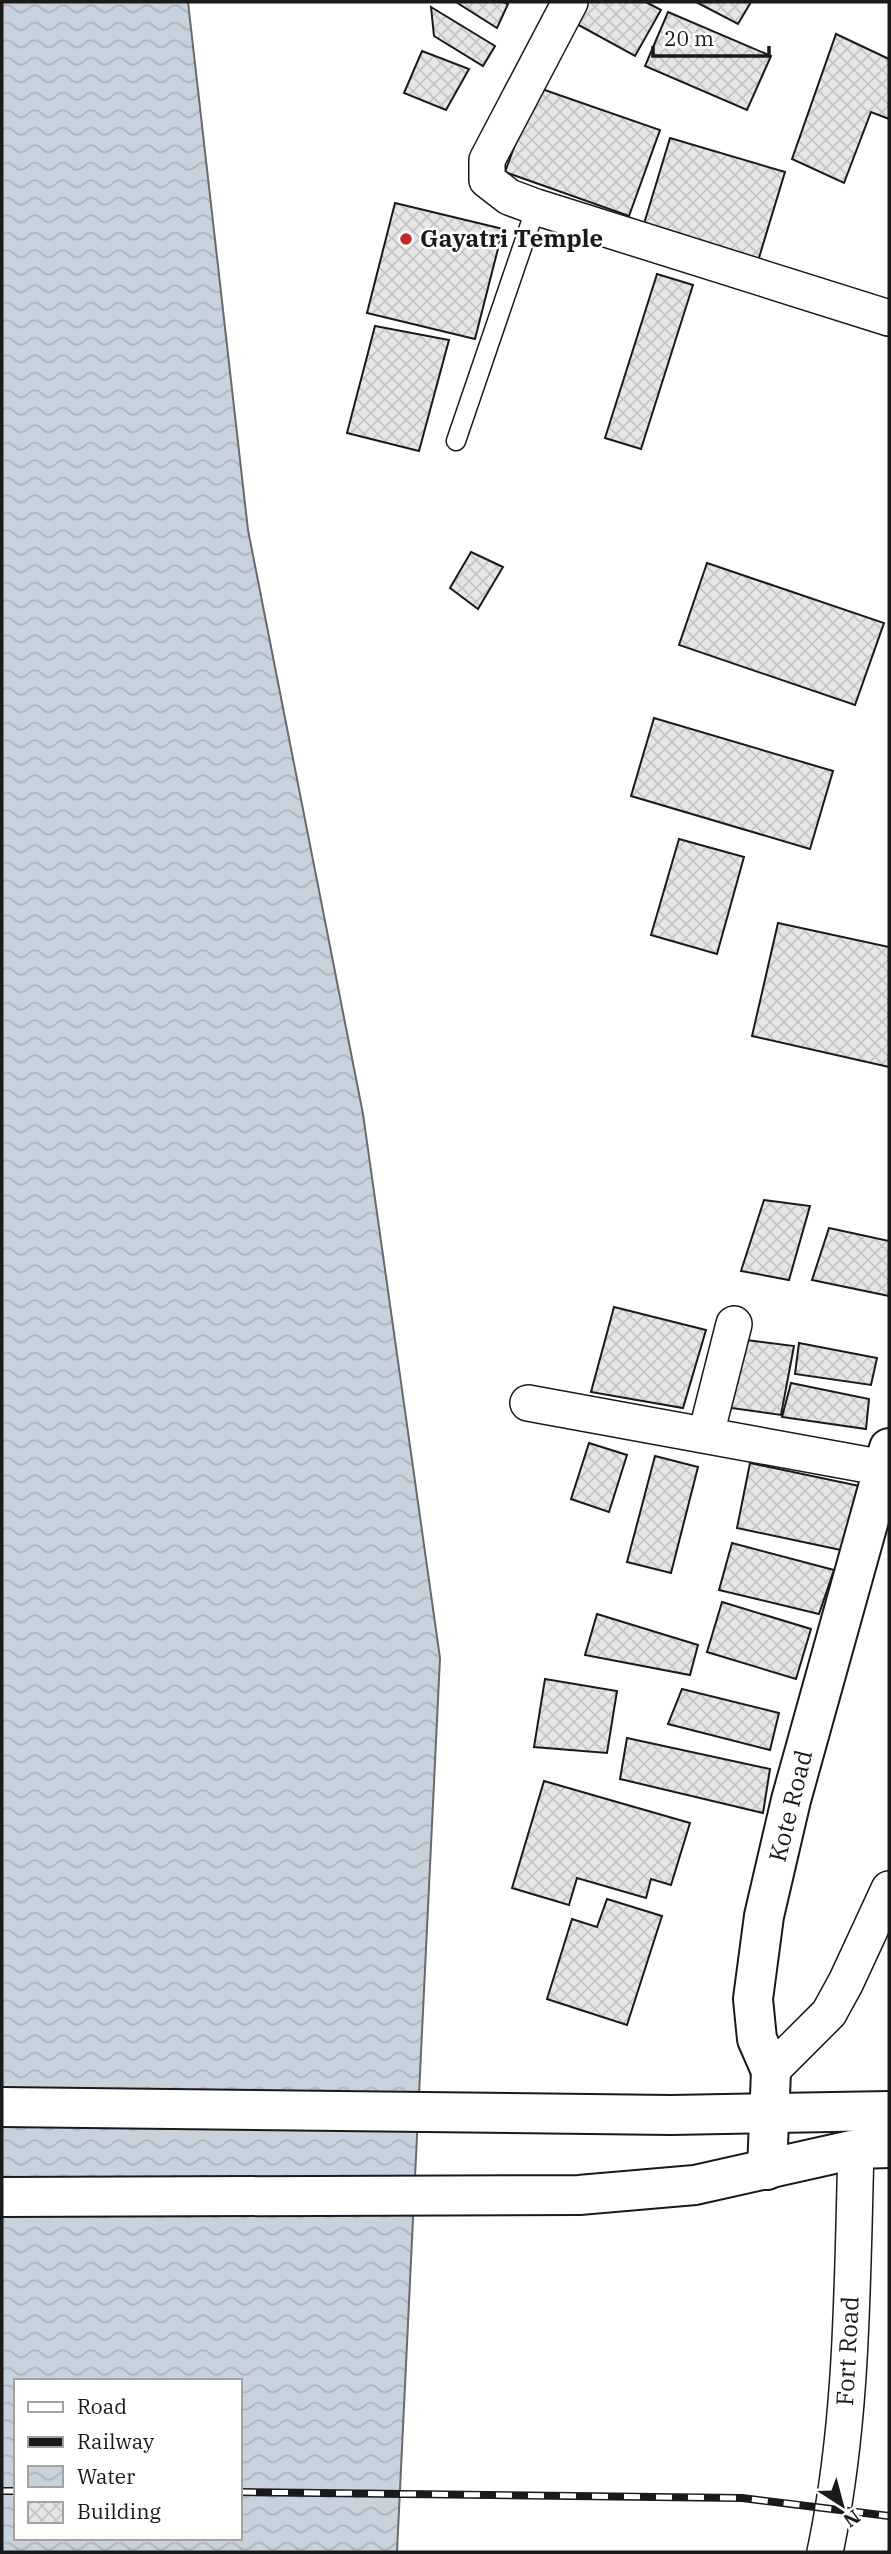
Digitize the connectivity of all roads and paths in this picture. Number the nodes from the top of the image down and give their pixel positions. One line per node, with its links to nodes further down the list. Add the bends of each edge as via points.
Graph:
1 (570, 2): 2 (street, via 487,160 487,180 509,197)
2 (536, 207): 3 (street); 4 (lane)
3 (889, 318)
4 (456, 441)
5 (734, 1324): 7 (street)
6 (527, 1403): 7 (street)
7 (706, 1434): 8 (street)
8 (886, 1458): 10 (main road, Kote Road, via 791,1800 764,1916 752,1999 757,2039)
9 (889, 1889): 10 (street, via 829,2014)
10 (771, 2071): 13 (main road, Kote Road)
11 (2, 2107): 13 (main road)
12 (889, 2111): 13 (main road)
13 (769, 2115): 15 (main road, Kote Road)
14 (873, 2149): 15 (main road); 17 (street, Fort Road, via 834,2510)
15 (767, 2170): 16 (main road, via 695,2185 579,2195)
16 (2, 2197)
17 (825, 2552)

